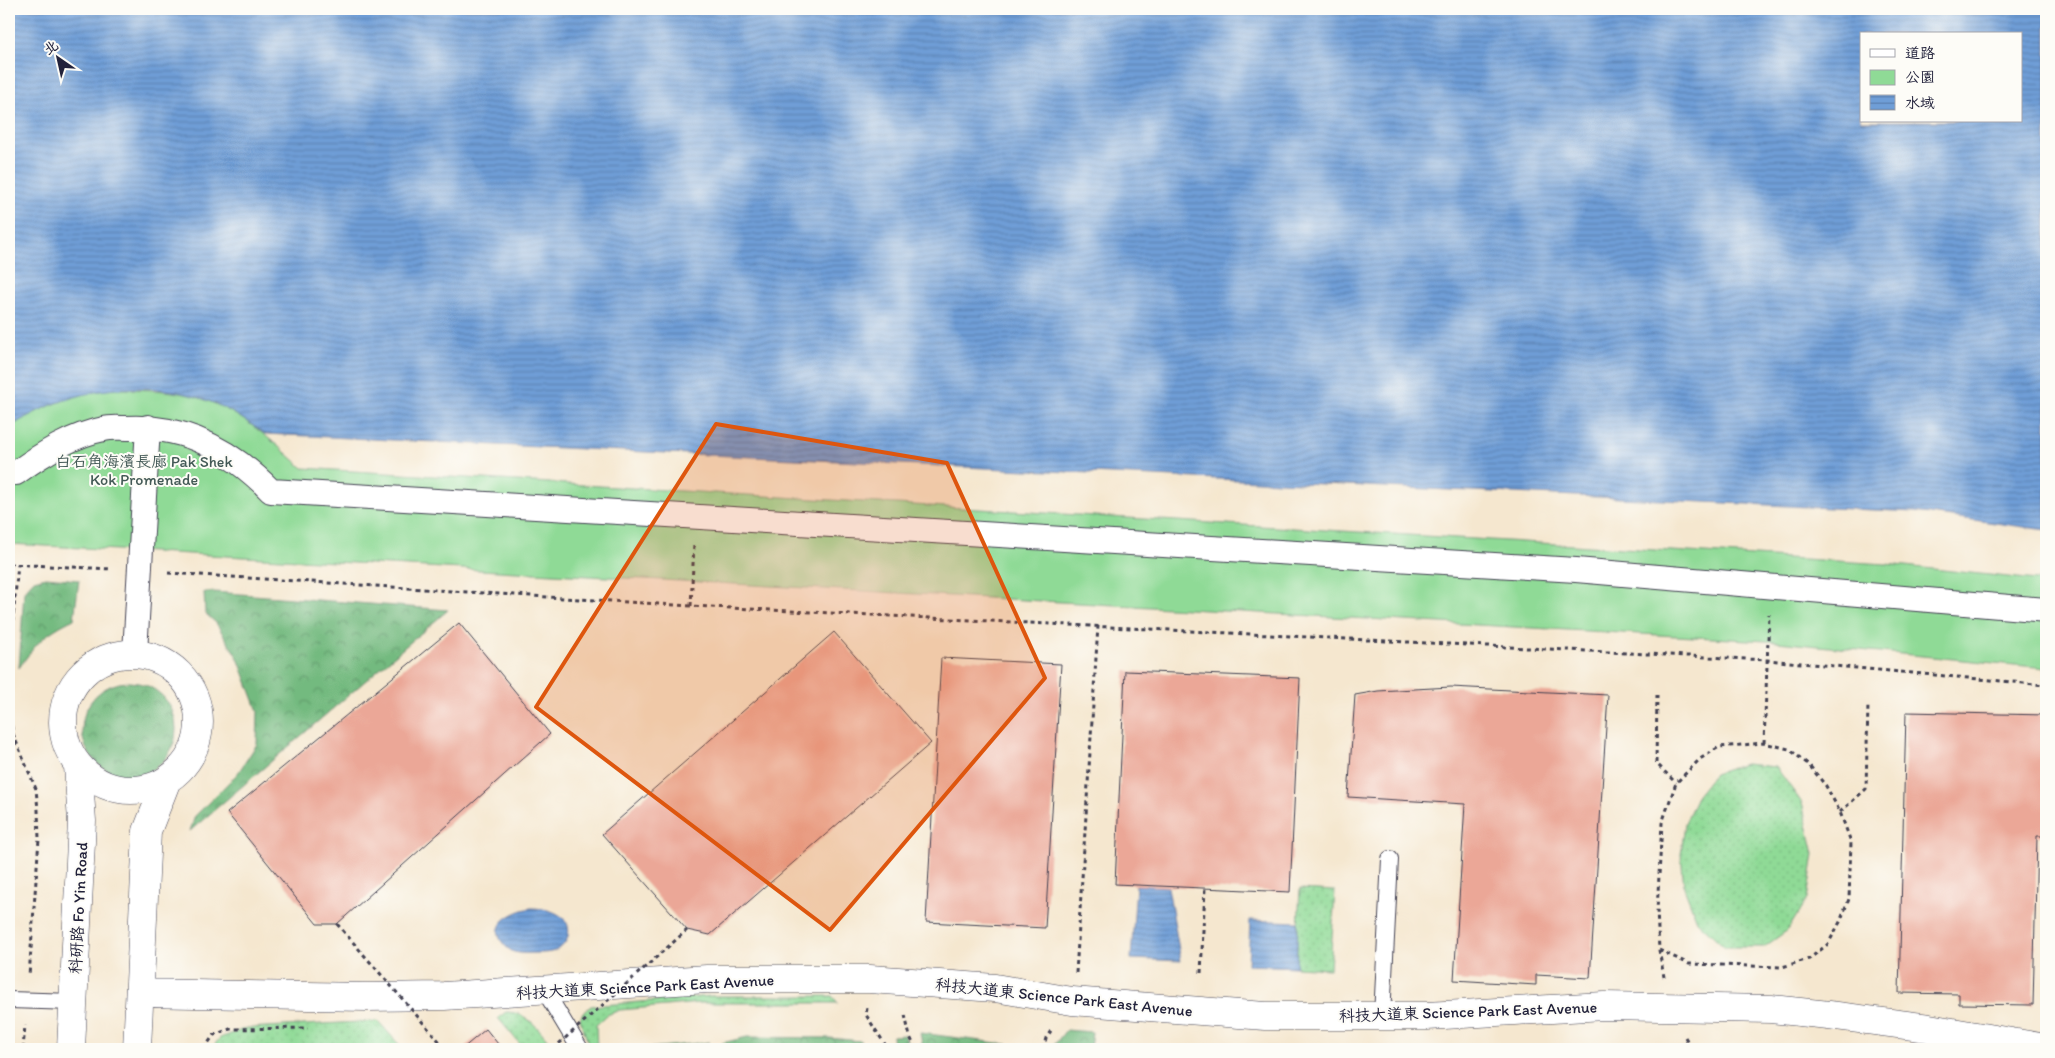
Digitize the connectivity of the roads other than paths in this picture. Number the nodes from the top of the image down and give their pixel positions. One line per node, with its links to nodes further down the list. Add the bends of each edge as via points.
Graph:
1 (148, 427): 2 (street, via 104,429 70,440 16,473); 3 (street, via 191,436 224,452 251,471 271,491 1576,570); 4 (street)
2 (9, 472)
3 (2046, 610)
4 (135, 653): 5 (street, 科研路 Fo Yin Road, via 115,654 96,662 80,674 69,691 63,710 62,730 67,749); 6 (street, 科研路 Fo Yin Road, via 156,658 175,668 189,685 198,705 200,726 194,747 184,766)
5 (78, 766): 6 (street, 科研路 Fo Yin Road, via 92,779 110,788 149,788); 11 (street, 科研路 Fo Yin Road, via 82,821)
6 (167, 780): 9 (street, 科研路 Fo Yin Road, via 147,831)
7 (1390, 860): 12 (lane)
8 (545, 991): 9 (street, 科技大道東 Science Park East Avenue, via 367,997); 12 (street, 科技大道東 Science Park East Avenue, via 707,979 870,979 995,988 1072,1001 1265,1016); 16 (lane)
9 (140, 993): 15 (street, 科研路 Fo Yin Road)
10 (9, 1000): 11 (lane)
11 (74, 1002): 14 (street, 科研路 Fo Yin Road)
12 (1382, 1016): 13 (street, 科技大道東 Science Park East Avenue, via 1604,1006 1771,1009 1930,1028)
13 (2046, 1048)
14 (72, 1049)
15 (137, 1049)
16 (580, 1049)

